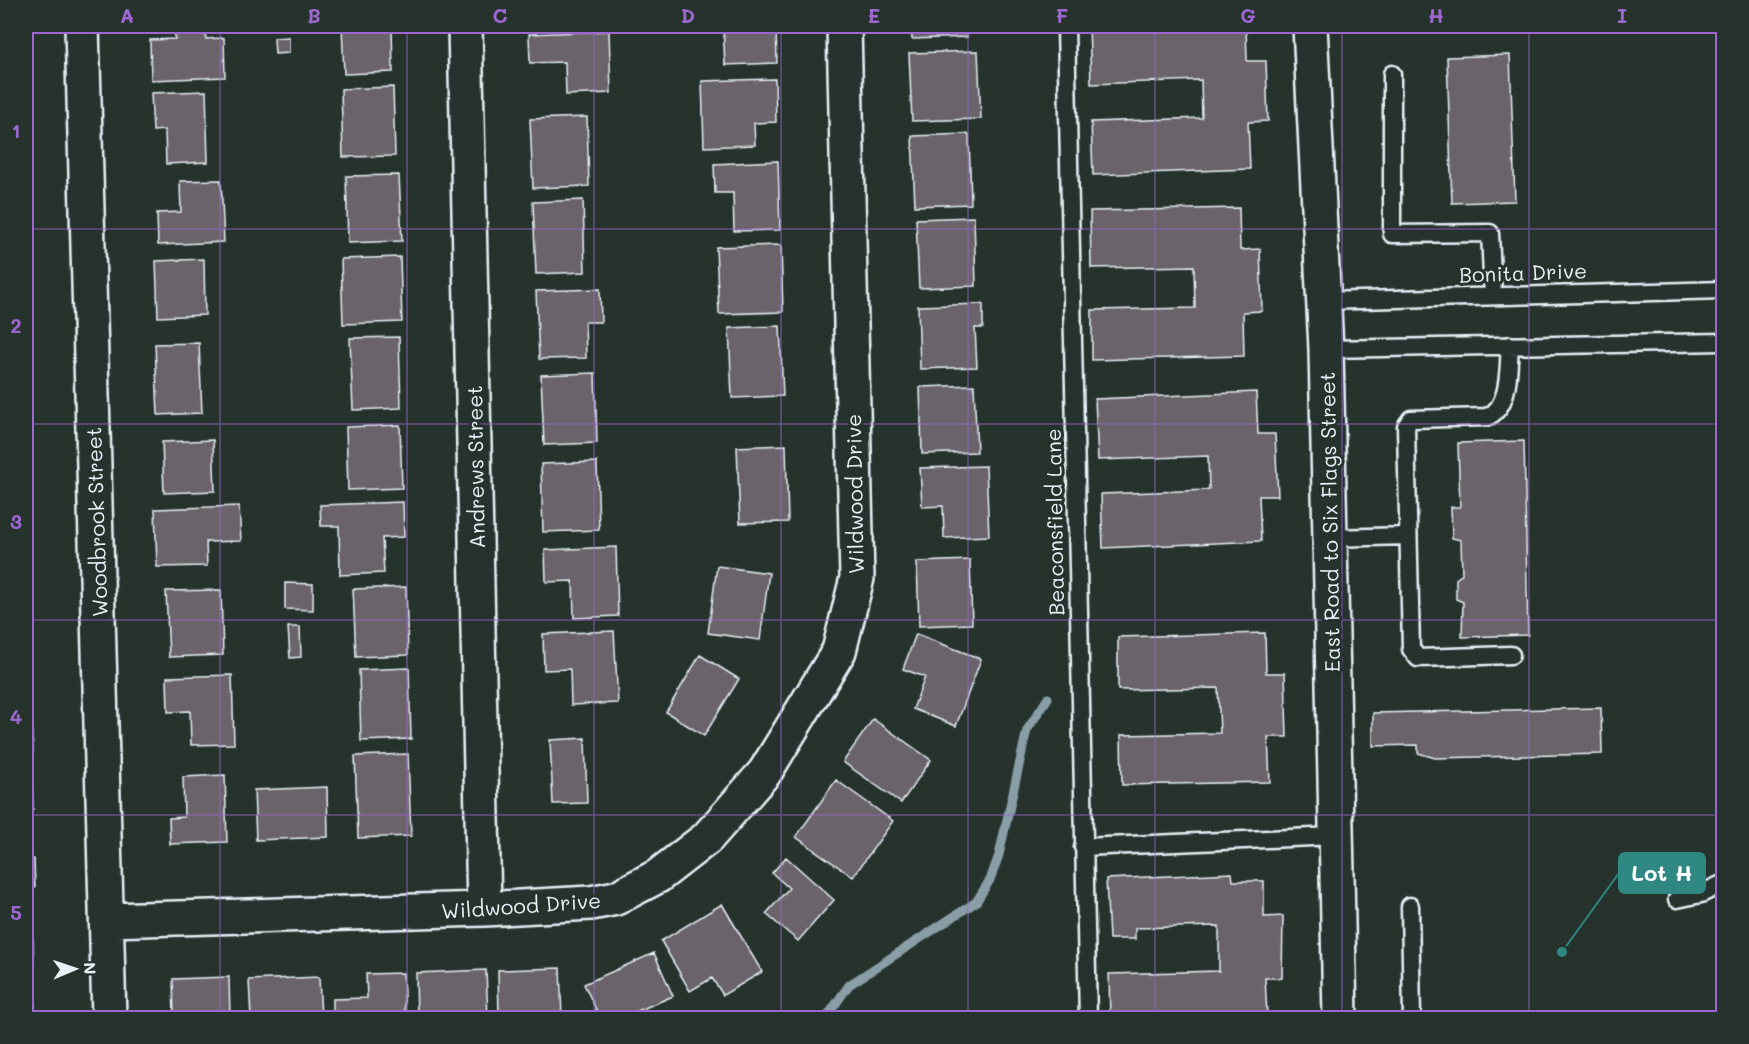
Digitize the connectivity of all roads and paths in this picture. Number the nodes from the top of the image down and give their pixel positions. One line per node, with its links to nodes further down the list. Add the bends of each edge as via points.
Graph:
1 (82, 26): 22 (street, Woodbrook Street)
2 (465, 26): 21 (street, Andrews Street)
3 (844, 26): 21 (street, Wildwood Drive, via 857,578 839,651 765,772 707,838 658,876 616,898 591,903)
4 (1066, 26): 17 (lane, Beaconsfield Lane)
5 (1310, 26): 9 (street, East Road to Six Flags Street)
6 (1392, 74): 8 (lane, via 1392,234 1490,234)
7 (1724, 290): 8 (lane, Bonita Drive)
8 (1493, 296): 9 (lane, Bonita Drive)
9 (1323, 301): 12 (street, East Road to Six Flags Street)
10 (1724, 342): 11 (lane)
11 (1510, 345): 12 (lane); 13 (lane, via 1506,392 1496,412 1487,417 1407,420)
12 (1326, 349): 14 (street, East Road to Six Flags Street)
13 (1408, 536): 14 (lane); 15 (lane, via 1414,655)
14 (1329, 538): 16 (street, East Road to Six Flags Street)
15 (1511, 656)
16 (1335, 836): 17 (lane); 25 (street, East Road to Six Flags Street)
17 (1083, 847): 24 (lane, Beaconsfield Lane)
18 (1724, 883): 19 (lane, via 1701,894)
19 (1677, 899)
20 (1410, 906): 26 (lane)
21 (484, 909): 22 (street, Wildwood Drive)
22 (107, 920): 23 (street, Woodbrook Street)
23 (109, 1018)
24 (1088, 1018)
25 (1340, 1018)
26 (1412, 1018)

